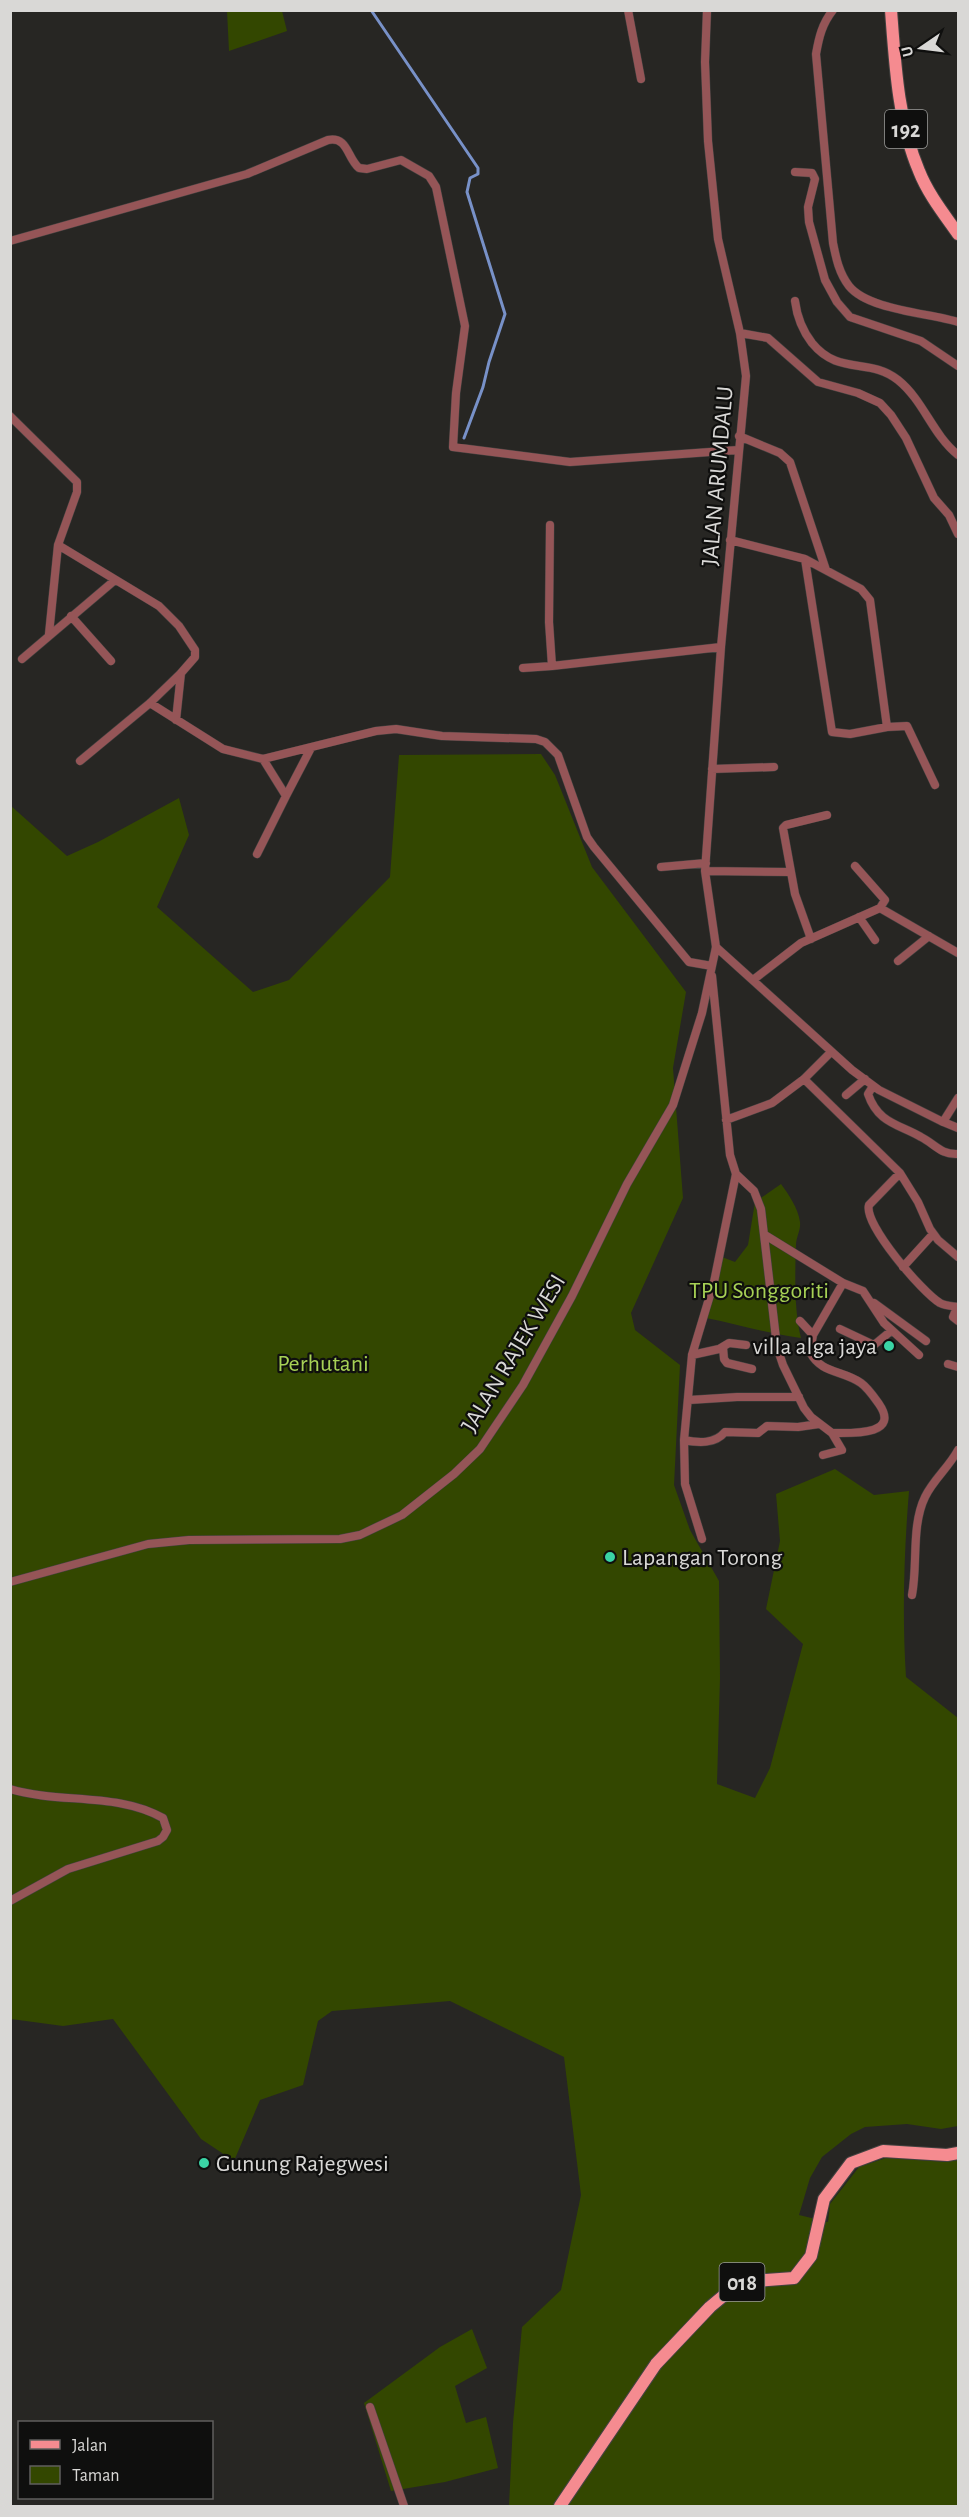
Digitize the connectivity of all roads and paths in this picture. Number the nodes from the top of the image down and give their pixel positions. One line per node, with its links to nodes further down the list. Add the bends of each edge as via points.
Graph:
1 (628, 10): 5 (street)
2 (707, 10): 11 (street, JALAN ARUMDALU, via 708,141 718,239)
3 (832, 10): 10 (street, via 819,35 816,54 832,243 838,267 861,297)
4 (891, 10): 7 (main road, 192, via 908,141 930,195)
5 (640, 79)
6 (795, 172): 12 (street, via 812,173 815,179 808,207 809,222 825,280 837,302 850,316 921,341)
7 (958, 234)
8 (10, 241): 15 (street, via 247,174 338,139 359,168 401,160 429,176 436,187 465,326 453,447 570,462)
9 (795, 301): 16 (street, via 799,321 820,352 838,363 876,369 897,379 913,394 942,439)
10 (958, 322)
11 (740, 333): 14 (street, JALAN ARUMDALU, via 746,376); 18 (street, via 768,338 818,382 858,393 880,404 906,438 934,498 949,515)
12 (958, 366)
13 (10, 416): 20 (street, via 77,482)
14 (739, 436): 15 (street, JALAN ARUMDALU); 22 (street, via 770,448 790,462)
15 (738, 450): 19 (street, JALAN ARUMDALU)
16 (958, 455)
17 (550, 525): 29 (street)
18 (958, 534)
19 (730, 540): 21 (street); 26 (street, JALAN ARUMDALU)
20 (58, 545): 23 (street); 25 (street)
21 (805, 559): 22 (street); 34 (street, via 832,732 850,734)
22 (826, 570): 34 (street, via 861,589 870,600)
23 (115, 580): 24 (street); 31 (street, via 159,606 192,644 195,657)
24 (71, 616): 25 (street); 28 (street)
25 (49, 634): 27 (street)
26 (721, 648): 29 (street); 39 (street, JALAN ARUMDALU)
27 (22, 659)
28 (111, 661)
29 (552, 666): 30 (street)
30 (523, 668)
31 (181, 673): 32 (street); 33 (street)
32 (150, 703): 33 (street); 37 (street)
33 (176, 720): 36 (street, via 223,749)
34 (887, 727): 40 (street, via 907,726)
35 (311, 748): 36 (street); 41 (street); 56 (street, via 396,729 545,742 558,755 594,847 689,962)
36 (263, 759): 41 (street)
37 (80, 761)
38 (774, 767): 39 (street)
39 (712, 769): 46 (street, JALAN ARUMDALU)
40 (935, 786)
41 (286, 796): 43 (street)
42 (827, 815): 47 (street, via 783,828)
43 (257, 854)
44 (855, 866): 48 (street, via 885,900)
45 (661, 867): 46 (street)
46 (706, 867): 47 (street); 53 (street, JALAN ARUMDALU)
47 (789, 872): 51 (street)
48 (880, 908): 49 (street); 50 (street)
49 (859, 917): 51 (street); 52 (street)
50 (929, 936): 54 (street); 55 (street)
51 (811, 939): 57 (street)
52 (875, 940)
53 (716, 947): 56 (street, JALAN RAJEK WESI); 57 (street)
54 (958, 953)
55 (897, 961)
56 (712, 969): 64 (street); 98 (street, JALAN RAJEK WESI, via 673,1105 627,1184 523,1385 480,1449 454,1474 402,1515 360,1535 340,1539 148,1544)
57 (753, 980): 58 (street)
58 (831, 1052): 59 (street); 60 (street)
59 (804, 1079): 64 (street, via 772,1103); 68 (street)
60 (865, 1079): 61 (street); 62 (street)
61 (873, 1086): 65 (street); 67 (street, via 868,1094 882,1116 925,1138 940,1151)
62 (846, 1095)
63 (958, 1098): 65 (street)
64 (726, 1120): 69 (street)
65 (944, 1122): 66 (street)
66 (958, 1128)
67 (958, 1154)
68 (900, 1173): 70 (street); 73 (street, via 867,1210)
69 (736, 1174): 71 (street, via 754,1191); 85 (street, via 714,1282)
70 (933, 1233): 72 (street); 73 (street)
71 (765, 1235): 74 (street); 90 (street, via 777,1347)
72 (958, 1257)
73 (903, 1267): 76 (street, via 938,1302)
74 (843, 1283): 75 (street, via 863,1291); 81 (street)
75 (870, 1300): 80 (street); 82 (street)
76 (958, 1307): 78 (street, via 952,1317)
77 (800, 1321): 81 (street)
78 (958, 1321)
79 (840, 1329): 80 (street, via 874,1344)
80 (891, 1331): 86 (street)
81 (813, 1335): 93 (street, via 810,1352 814,1360 823,1368 861,1383 886,1415 885,1422 876,1430)
82 (926, 1341)
83 (746, 1345): 84 (street, via 729,1343)
84 (723, 1347): 85 (street); 89 (street, via 727,1363)
85 (692, 1355): 91 (street)
86 (919, 1355)
87 (948, 1364): 88 (street)
88 (958, 1367)
89 (752, 1369)
90 (799, 1397): 91 (street); 92 (street)
91 (689, 1400): 94 (street)
92 (819, 1424): 93 (street); 94 (street, via 767,1426 758,1433 725,1432 710,1442)
93 (832, 1433): 96 (street, via 842,1450)
94 (684, 1440): 97 (street, via 685,1484)
95 (958, 1450): 99 (street, via 925,1497 915,1545)
96 (823, 1455)
97 (702, 1539)
98 (10, 1582)
99 (912, 1595)
100 (10, 1789): 101 (street, via 121,1804 156,1814 163,1818 167,1830 158,1841 68,1869)
101 (10, 1901)
102 (958, 2153): 105 (main road, 018, via 883,2151 851,2163 824,2199 811,2256 794,2278 740,2282 710,2307 656,2364)
103 (370, 2407): 104 (street)
104 (404, 2506)
105 (560, 2506)

